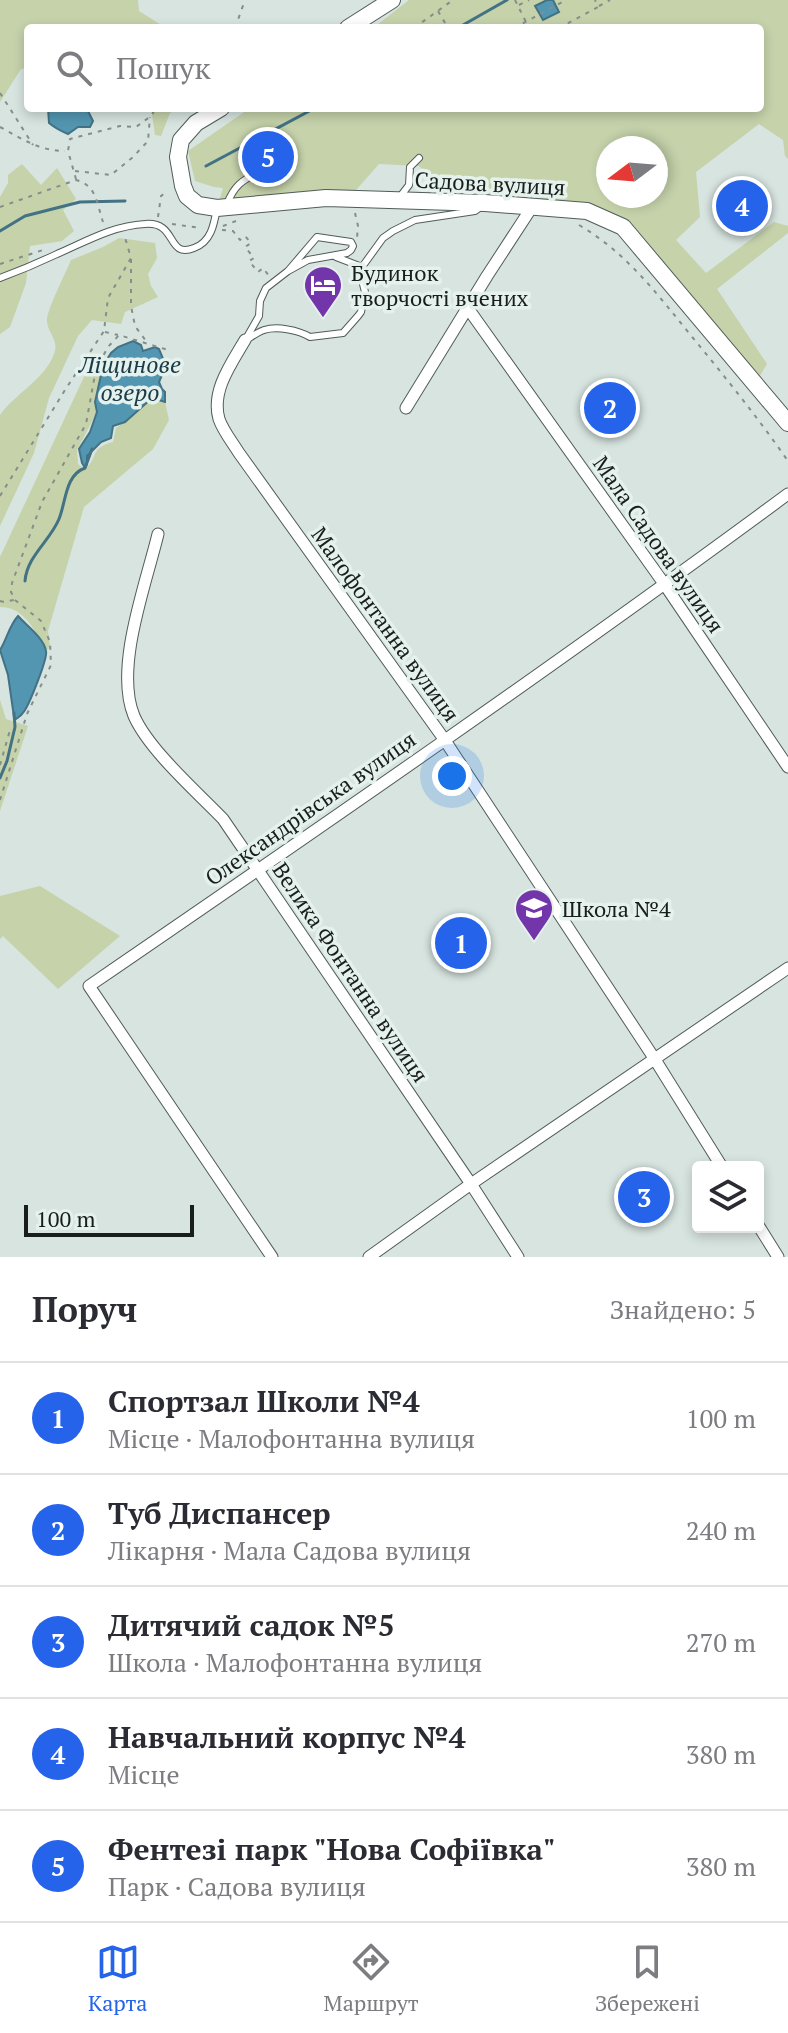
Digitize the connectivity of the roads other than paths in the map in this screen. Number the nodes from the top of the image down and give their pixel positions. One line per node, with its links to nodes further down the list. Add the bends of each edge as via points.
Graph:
1 (392, 0): 2 (street)
2 (354, 24)
3 (214, 112): 9 (street, via 181,140 178,157 187,196 198,205)
4 (419, 158): 6 (lane, via 410,167 407,189)
5 (258, 173): 9 (lane, via 236,186)
6 (396, 200): 7 (street, Садова вулиця); 9 (street, Садова вулиця, via 326,198)
7 (485, 203): 8 (street, Садова вулиця); 11 (lane, via 475,211 415,220 393,231)
8 (532, 207): 14 (street); 17 (street, Садова вулиця, via 587,211 623,227)
9 (221, 208): 13 (lane, via 210,235 198,247 175,247 156,223 140,224 106,231)
10 (330, 256): 11 (lane); 12 (lane); 12 (lane, via 349,252 351,242 317,237)
11 (362, 267): 15 (lane, via 361,312 343,333 310,337 266,329)
12 (288, 271): 15 (lane, via 266,288)
13 (0, 278)
14 (467, 307): 16 (street); 20 (street, Мала Садова вулиця)
15 (245, 340): 21 (street, Малофонтанна вулиця, via 225,373 217,399 219,420)
16 (406, 408)
17 (788, 423)
18 (788, 494): 20 (street, Олександрівська вулиця)
19 (158, 534): 23 (street, Велика Фонтанна вулиця, via 130,646 131,706 146,737 223,819)
20 (665, 585): 21 (street, Олександрівська вулиця); 22 (street, Мала Садова вулиця)
21 (444, 739): 23 (street, Олександрівська вулиця); 25 (street, Малофонтанна вулиця)
22 (788, 767)
23 (257, 870): 27 (street, Велика Фонтанна вулиця); 29 (street, Олександрівська вулиця, via 89,986)
24 (788, 968): 25 (street)
25 (654, 1058): 26 (street, Малофонтанна вулиця); 27 (street)
26 (718, 1161)
27 (471, 1184): 30 (street); 31 (street, Велика Фонтанна вулиця)
28 (763, 1233): 32 (street)
29 (272, 1257)
30 (369, 1257)
31 (518, 1257)
32 (778, 1257)

